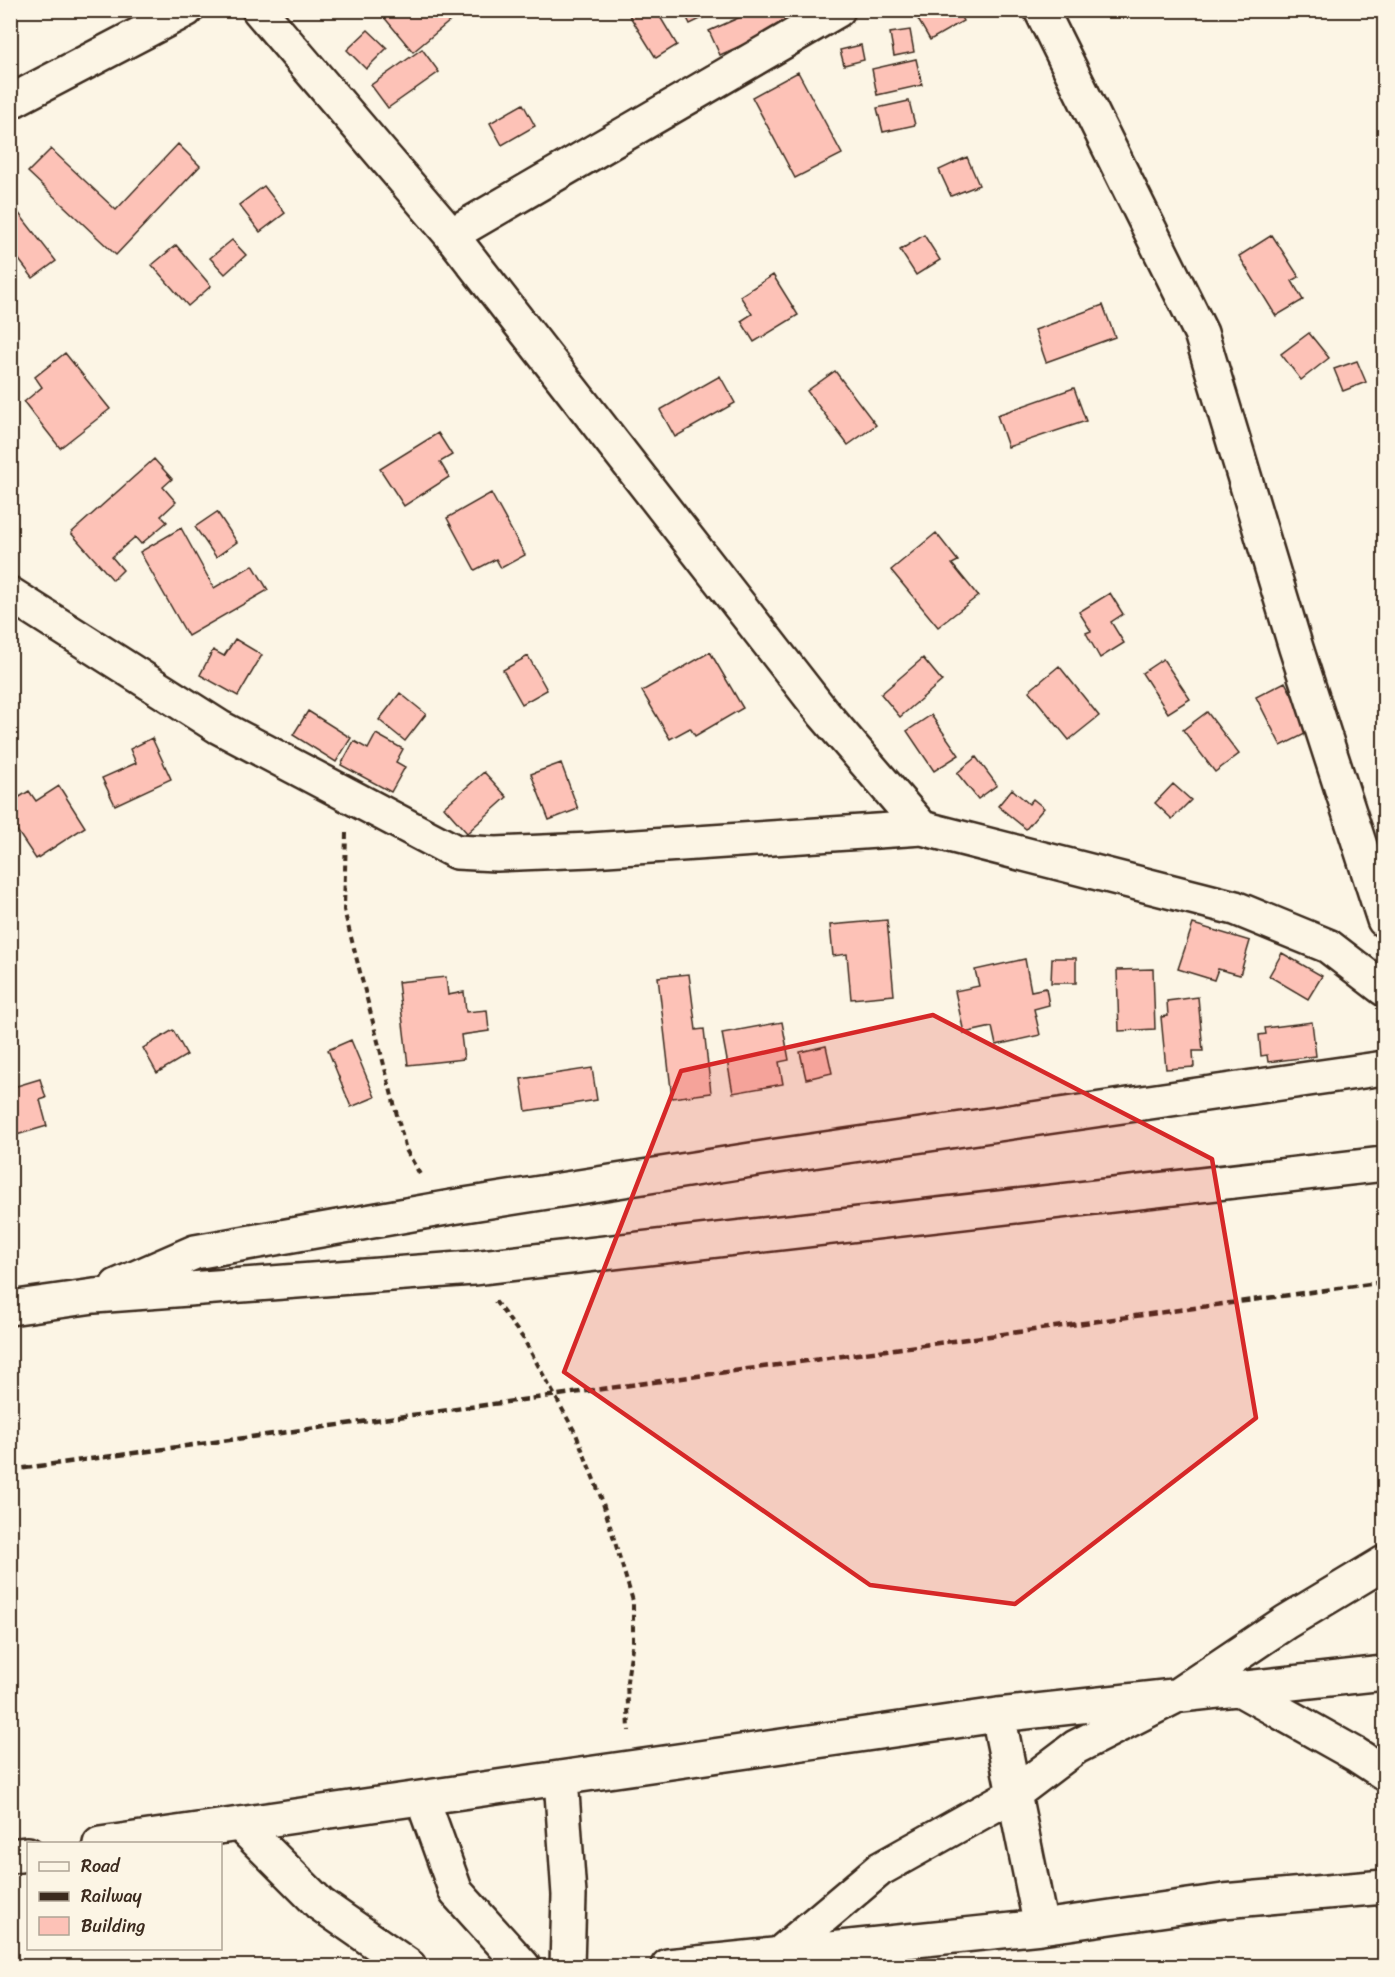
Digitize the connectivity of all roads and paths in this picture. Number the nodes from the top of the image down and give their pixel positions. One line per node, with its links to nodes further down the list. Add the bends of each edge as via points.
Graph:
1 (186, 10): 5 (street)
2 (259, 10): 6 (street)
3 (838, 10): 6 (street)
4 (1041, 10): 10 (street, via 1201,333 1296,648)
5 (10, 102)
6 (451, 235): 9 (street, via 824,714)
7 (10, 594): 8 (street, via 219,727)
8 (347, 794): 9 (street, via 456,852 496,854); 14 (path, via 344,910 406,1150)
9 (921, 828): 11 (street, via 1235,908 1328,946)
10 (1384, 920)
11 (1384, 989)
12 (1384, 1068): 14 (street)
13 (1384, 1164): 16 (street)
14 (440, 1209): 15 (street)
15 (371, 1222): 17 (street); 18 (street, via 195,1252)
16 (473, 1268): 17 (street); 25 (path, via 523,1338 576,1434 602,1500 633,1601 627,1718)
17 (340, 1278): 18 (street)
18 (94, 1296): 19 (street)
19 (10, 1308)
20 (1384, 1563): 23 (street, via 1286,1622)
21 (1384, 1673): 22 (street)
22 (1241, 1690): 23 (street); 26 (street)
23 (1176, 1696): 24 (street); 28 (street, via 1076,1747)
24 (998, 1715): 25 (street); 28 (street)
25 (635, 1768): 27 (street)
26 (1384, 1773)
27 (561, 1778): 29 (street); 39 (street, via 569,1895)
28 (1014, 1794): 35 (street); 36 (street, via 880,1869)
29 (422, 1798): 30 (street); 38 (street, via 456,1892)
30 (240, 1824): 31 (street); 37 (street, via 320,1904)
31 (114, 1842)
32 (27, 1854): 33 (street)
33 (10, 1856)
34 (1384, 1887): 35 (street, via 1223,1901)
35 (1041, 1927): 36 (street)
36 (767, 1961): 40 (street)
37 (409, 1966)
38 (523, 1966)
39 (567, 1966)
40 (668, 1966)

